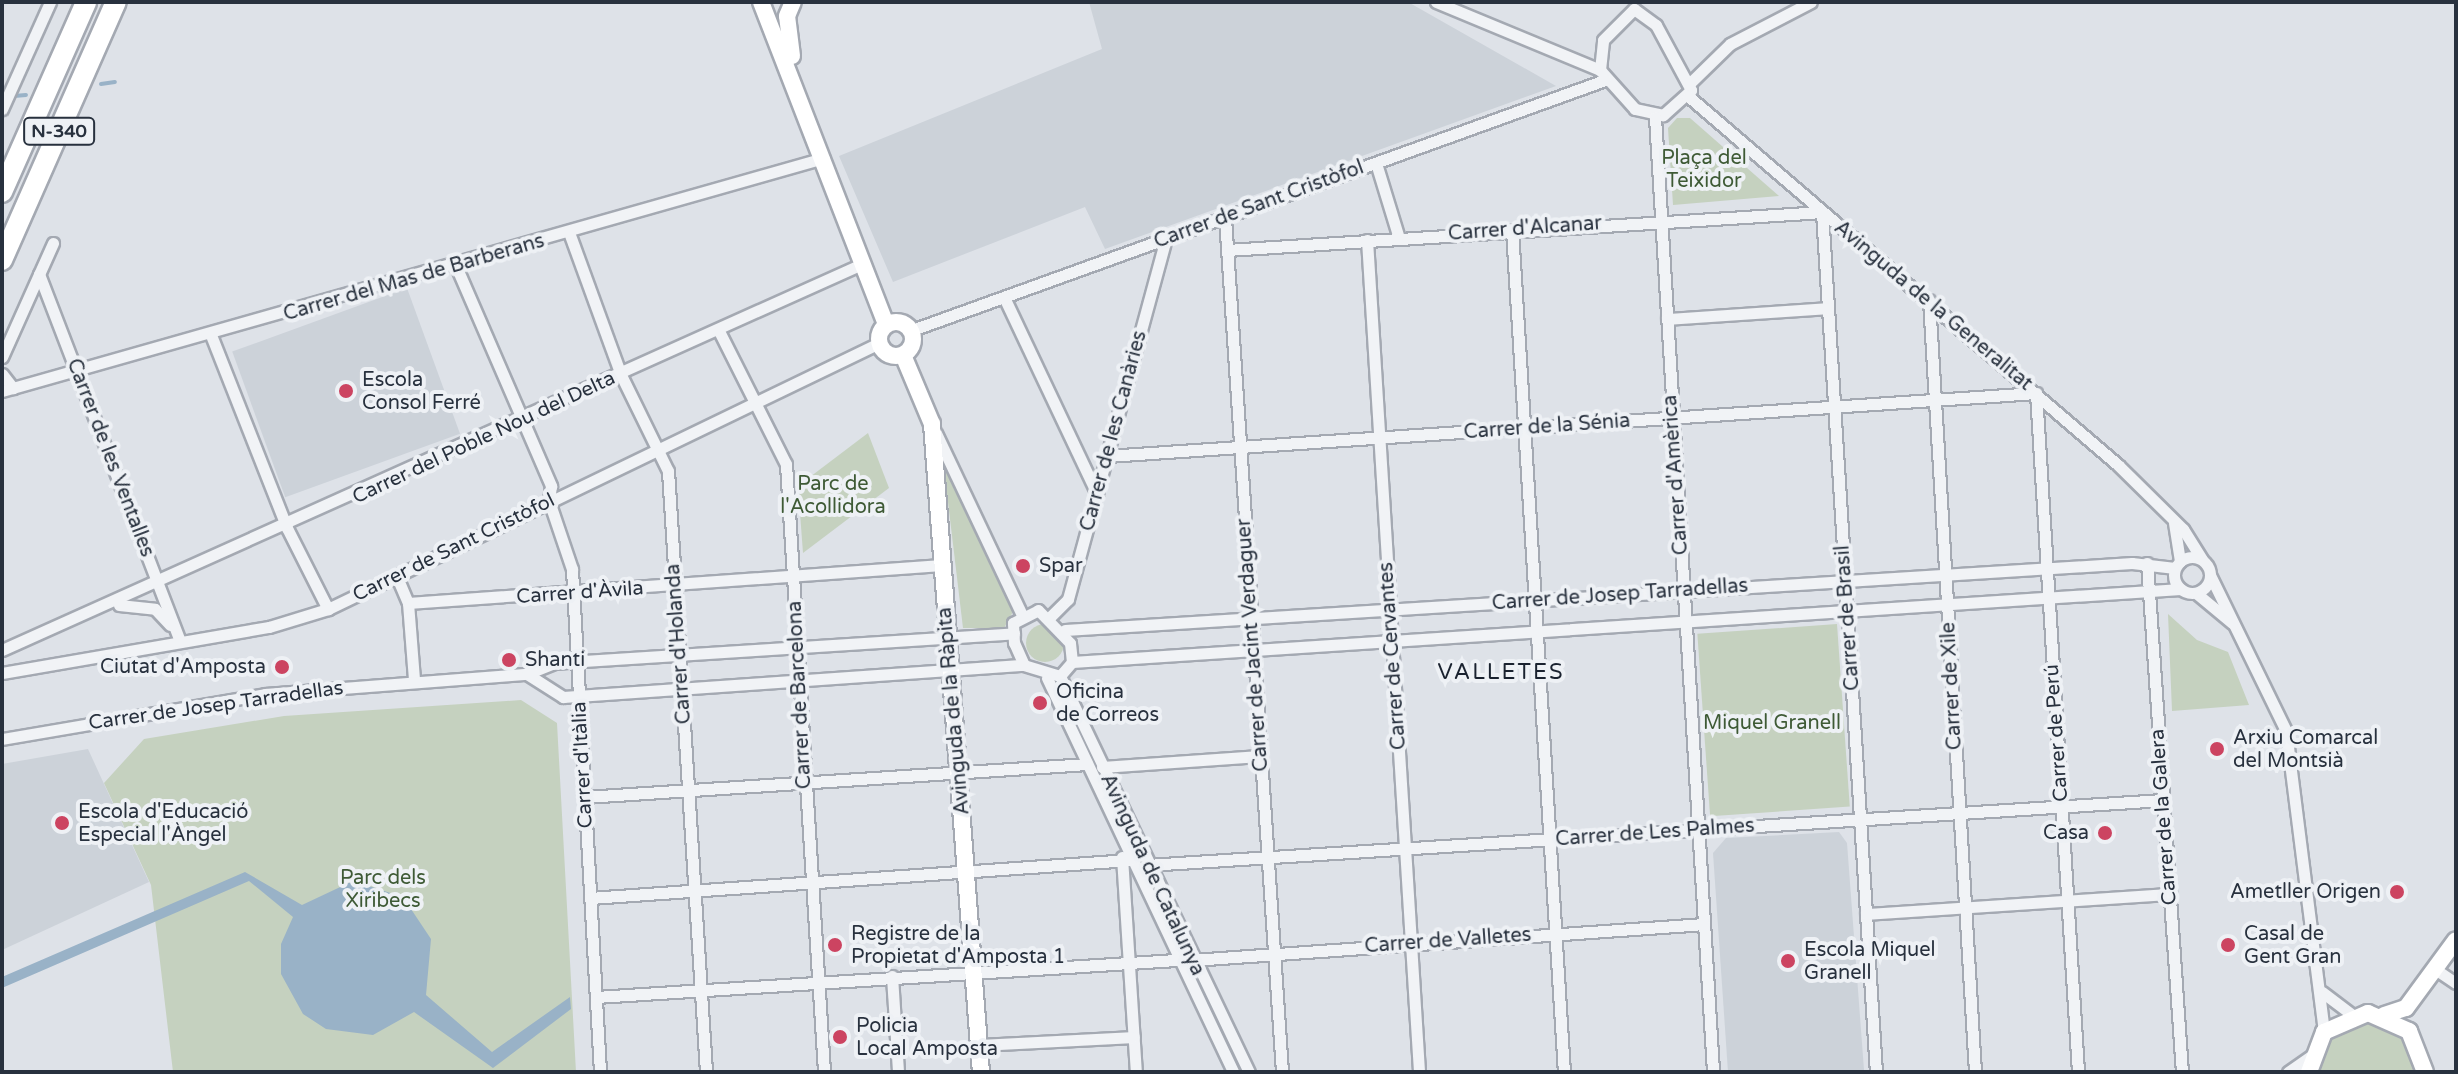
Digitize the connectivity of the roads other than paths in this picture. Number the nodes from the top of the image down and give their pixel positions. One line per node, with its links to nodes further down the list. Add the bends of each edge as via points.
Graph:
1 (50, 2): 12 (street)
2 (86, 2): 16 (highway, N-340)
3 (116, 2): 27 (highway, N-340)
4 (761, 2): 7 (street, via 777,10); 9 (street)
5 (1436, 2): 10 (street)
6 (1811, 2): 11 (street, via 1730,44)
7 (792, 3): 9 (street)
8 (1634, 6): 10 (street, via 1603,40); 11 (street, Avinguda de la Generalitat, via 1656,25)
9 (794, 73): 14 (street)
10 (1603, 75): 13 (street); 15 (street, Carrer de Sant Cristòfol)
11 (1688, 90): 13 (street); 17 (street, Avinguda de la Generalitat)
12 (2, 109)
13 (1655, 117): 19 (street, Carrer d'Amèrica)
14 (824, 158): 21 (street, Carrer del Mas de Barberans); 28 (street)
15 (1376, 163): 18 (street, Carrer de Sant Cristòfol); 22 (street)
16 (2, 192)
17 (1822, 212): 19 (street, Carrer d'Alcanar); 32 (street, Avinguda de la Generalitat); 35 (street, Carrer de Brasil)
18 (1225, 218): 23 (street, Carrer de Sant Cristòfol); 26 (street, Carrer de Jacint Verdaguer)
19 (1661, 220): 20 (street, Carrer d'Alcanar); 36 (street, Carrer d'Amèrica)
20 (1512, 230): 22 (street, Carrer d'Alcanar); 55 (street)
21 (570, 235): 29 (street, Carrer del Mas de Barberans); 46 (street, Carrer d'Holanda)
22 (1399, 238): 24 (street, Carrer d'Alcanar)
23 (1166, 239): 31 (street, Carrer de Sant Cristòfol); 59 (street, Carrer de les Canàries)
24 (1367, 240): 26 (street, Carrer d'Alcanar); 56 (street, Carrer de Cervantes)
25 (53, 243): 30 (street)
26 (1227, 250): 58 (street, Carrer de Jacint Verdaguer)
27 (2, 260)
28 (864, 263): 37 (street); 39 (street, Carrer del Poble Nou del Delta)
29 (456, 266): 40 (street, Carrer del Mas de Barberans); 53 (street, Carrer d'Itàlia)
30 (39, 274): 33 (street); 34 (street, Carrer de les Ventalles)
31 (1004, 297): 38 (street, Carrer de Sant Cristòfol); 60 (street)
32 (1929, 300): 48 (street, Avinguda de la Generalitat); 50 (street, Carrer de Xile)
33 (27, 301): 34 (street); 43 (street)
34 (52, 306): 44 (street, Carrer de les Ventalles)
35 (1828, 308): 36 (street); 51 (street, Carrer de Brasil)
36 (1667, 319): 52 (street, Carrer d'Amèrica)
37 (886, 324): 38 (street, via 901,321); 41 (street)
38 (912, 330): 42 (street, via 914,342)
39 (720, 333): 46 (street, Carrer del Poble Nou del Delta); 49 (street, Carrer de Barcelona)
40 (211, 335): 44 (street, Carrer del Mas de Barberans); 63 (street)
41 (879, 343): 42 (street); 49 (street, Carrer de Sant Cristòfol)
42 (903, 355): 54 (street, Avinguda de la Ràpita)
43 (2, 357)
44 (77, 371): 47 (street, Carrer del Mas de Barberans); 74 (street, Carrer de les Ventalles)
45 (2, 374): 47 (street)
46 (621, 375): 53 (street, Carrer del Poble Nou del Delta); 57 (street, Carrer d'Holanda)
47 (8, 389)
48 (2036, 393): 50 (street, Carrer de la Sénia); 62 (street, Avinguda de la Generalitat); 68 (street, Carrer de Perú)
49 (756, 401): 57 (street, Carrer de Sant Cristòfol); 72 (street, Carrer de Barcelona, via 786,464)
50 (1935, 402): 51 (street, Carrer de la Sénia); 69 (street, Carrer de Xile)
51 (1834, 408): 52 (street, Carrer de la Sénia); 73 (street, Carrer de Brasil)
52 (1673, 419): 55 (street, Carrer de la Sénia); 77 (street, Carrer d'Amèrica)
53 (521, 421): 61 (street, Carrer d'Itàlia, via 551,486); 63 (street, Carrer del Poble Nou del Delta)
54 (932, 424): 66 (street, Avinguda de la Ràpita); 88 (street)
55 (1525, 429): 56 (street, Carrer de la Sénia); 81 (street)
56 (1380, 438): 58 (street, Carrer de la Sénia); 87 (street, Carrer de Cervantes)
57 (657, 447): 61 (street, Carrer de Sant Cristòfol); 75 (street, Carrer d'Holanda, via 668,471)
58 (1240, 447): 59 (street, Carrer de la Sénia); 91 (street, Carrer de Jacint Verdaguer)
59 (1107, 456): 60 (street, Carrer de les Canàries)
60 (1097, 494): 90 (street, Carrer de les Canàries, via 1068,599)
61 (549, 501): 71 (street, Carrer de Sant Cristòfol); 79 (street, Carrer d'Itàlia)
62 (2173, 520): 64 (street, Avinguda de la Generalitat); 67 (street)
63 (287, 528): 74 (street, Carrer del Poble Nou del Delta); 86 (street)
64 (2202, 560): 67 (street, Carrer de Josep Tarradellas); 70 (street, Avinguda de la Generalitat)
65 (2147, 563): 67 (street, Carrer de Josep Tarradellas); 68 (street, Carrer de Josep Tarradellas); 80 (street, Carrer de la Galera)
66 (942, 565): 72 (street, Carrer d'Àvila); 97 (street, Avinguda de la Ràpita)
67 (2178, 565): 76 (street)
68 (2047, 569): 69 (street, Carrer de Josep Tarradellas); 82 (street, Carrer de Perú)
69 (1945, 575): 73 (street, Carrer de Josep Tarradellas); 85 (street, Carrer de Xile)
70 (2210, 575): 78 (street); 95 (street)
71 (397, 577): 83 (street); 86 (street, Carrer de Sant Cristòfol)
72 (793, 578): 75 (street, Carrer d'Àvila); 100 (street, Carrer de Barcelona)
73 (1845, 581): 77 (street, Carrer de Josep Tarradellas); 89 (street, Carrer de Brasil)
74 (158, 584): 84 (street, Carrer del Poble Nou del Delta); 98 (street, Carrer de les Ventalles)
75 (675, 587): 79 (street, Carrer d'Àvila); 103 (street, Carrer d'Holanda)
76 (2181, 589): 78 (street); 80 (street, Carrer de Josep Tarradellas)
77 (1684, 591): 81 (street, Carrer de Josep Tarradellas); 92 (street, Carrer d'Amèrica)
78 (2196, 593): 95 (street)
79 (574, 595): 83 (street, Carrer d'Àvila); 104 (street, Carrer d'Itàlia)
80 (2149, 595): 82 (street, Carrer de Josep Tarradellas); 124 (street, Carrer de la Galera)
81 (1535, 600): 87 (street, Carrer de Josep Tarradellas); 96 (street)
82 (2049, 601): 85 (street, Carrer de Josep Tarradellas); 125 (street, Carrer de Perú)
83 (408, 603): 112 (street)
84 (102, 608): 98 (street, Carrer del Poble Nou del Delta, via 155,609); 101 (street, Carrer del Poble Nou del Delta)
85 (1947, 608): 89 (street, Carrer de Josep Tarradellas); 126 (street, Carrer de Xile)
86 (328, 609): 98 (street, Carrer de Sant Cristòfol)
87 (1390, 609): 91 (street, Carrer de Josep Tarradellas); 99 (street, Carrer de Cervantes)
88 (1021, 613): 90 (street); 94 (street)
89 (1848, 615): 92 (street, Carrer de Josep Tarradellas); 127 (street, Carrer de Brasil)
90 (1051, 616): 93 (street)
91 (1251, 617): 93 (street, Carrer de Josep Tarradellas); 102 (street, Carrer de Jacint Verdaguer)
92 (1686, 625): 96 (street, Carrer de Josep Tarradellas); 128 (street, Carrer d'Amèrica)
93 (1065, 630): 105 (street)
94 (1014, 633): 97 (street, Carrer de Josep Tarradellas); 106 (street)
95 (2240, 633): 156 (street, via 2278,705 2291,753)
96 (1537, 635): 99 (street, Carrer de Josep Tarradellas); 129 (street)
97 (948, 636): 100 (street, Carrer de Josep Tarradellas); 107 (street, Avinguda de la Ràpita)
98 (180, 642): 108 (street, Carrer de Sant Cristòfol)
99 (1393, 644): 102 (street, Carrer de Josep Tarradellas); 130 (street, Carrer de Cervantes)
100 (797, 647): 103 (street, Carrer de Josep Tarradellas); 113 (street, Carrer de Barcelona)
101 (2, 650)
102 (1253, 653): 105 (street, Carrer de Josep Tarradellas); 117 (street, Carrer de Jacint Verdaguer)
103 (680, 655): 104 (street, Carrer de Josep Tarradellas); 114 (street, Carrer d'Holanda)
104 (577, 661): 109 (street, Carrer de Josep Tarradellas); 115 (street, Carrer d'Itàlia)
105 (1072, 662): 110 (street)
106 (1024, 665): 107 (street); 111 (street)
107 (952, 670): 113 (street); 120 (street, Avinguda de la Ràpita)
108 (2, 673)
109 (527, 674): 112 (street, Carrer de Josep Tarradellas); 115 (street, via 550,692)
110 (1060, 676): 111 (street); 119 (street, Avinguda de Catalunya)
111 (1047, 678): 118 (street)
112 (414, 680): 116 (street, Carrer de Josep Tarradellas, via 265,694)
113 (799, 681): 114 (street); 121 (street, Carrer de Barcelona)
114 (682, 690): 115 (street); 122 (street, Carrer d'Holanda)
115 (579, 696): 123 (street, Carrer d'Itàlia)
116 (2, 739)
117 (1260, 756): 119 (street); 131 (street, Carrer de Jacint Verdaguer)
118 (1087, 764): 120 (street); 132 (street)
119 (1102, 767): 133 (street, Avinguda de Catalunya)
120 (960, 774): 121 (street); 134 (street, Avinguda de la Ràpita)
121 (805, 784): 122 (street); 135 (street, Carrer de Barcelona)
122 (689, 791): 123 (street); 136 (street, Carrer d'Holanda)
123 (585, 797): 138 (street, Carrer d'Itàlia)
124 (2163, 800): 125 (street, Carrer de Les Palmes); 137 (street, Carrer de la Galera)
125 (2062, 806): 126 (street, Carrer de Les Palmes); 139 (street, Carrer de Perú)
126 (1959, 813): 127 (street, Carrer de Les Palmes); 140 (street, Carrer de Xile)
127 (1860, 819): 128 (street, Carrer de Les Palmes); 141 (street, Carrer de Brasil)
128 (1698, 830): 129 (street, Carrer de Les Palmes); 142 (street, Carrer d'Amèrica)
129 (1550, 840): 130 (street, Carrer de Les Palmes); 143 (street)
130 (1405, 847): 131 (street, Carrer de Les Palmes); 145 (street, Carrer de Cervantes)
131 (1266, 857): 133 (street, Carrer de Les Palmes); 146 (street, Carrer de Jacint Verdaguer)
132 (1126, 861): 134 (street); 147 (street); 149 (street)
133 (1147, 865): 148 (street, Avinguda de Catalunya)
134 (966, 872): 135 (street); 151 (street, Avinguda de la Ràpita)
135 (811, 884): 136 (street); 153 (street, Carrer de Barcelona)
136 (695, 891): 138 (street); 155 (street, Carrer d'Holanda)
137 (2170, 894): 139 (street); 181 (street, Carrer de la Galera)
138 (590, 898): 157 (street, Carrer d'Itàlia)
139 (2068, 901): 140 (street); 180 (street, Carrer de Perú)
140 (1965, 908): 141 (street); 179 (street, Carrer de Xile)
141 (1866, 914): 178 (street, Carrer de Brasil)
142 (1704, 924): 143 (street, Carrer de Valletes); 177 (street, Carrer d'Amèrica)
143 (1556, 934): 145 (street, Carrer de Valletes); 176 (street)
144 (2456, 940): 150 (street)
145 (1411, 943): 146 (street, Carrer de Valletes); 175 (street, Carrer de Cervantes)
146 (1272, 954): 148 (street, Carrer de Valletes); 174 (street, Carrer de Jacint Verdaguer)
147 (1176, 960): 149 (street); 172 (street)
148 (1192, 960): 173 (street, Avinguda de Catalunya)
149 (1129, 963): 151 (street); 163 (street)
150 (2435, 969): 154 (street); 158 (street)
151 (973, 971): 152 (street); 164 (street, Avinguda de la Ràpita)
152 (892, 976): 153 (street); 169 (street)
153 (817, 982): 155 (street); 168 (street, Carrer de Barcelona)
154 (2456, 983)
155 (701, 990): 157 (street); 167 (street, Carrer d'Holanda)
156 (2322, 992): 159 (street); 162 (street)
157 (596, 997): 166 (street, Carrer d'Itàlia)
158 (2413, 1001): 160 (street); 161 (street)
159 (2352, 1015): 160 (street); 162 (street)
160 (2384, 1015): 161 (street)
161 (2409, 1031): 183 (street)
162 (2324, 1032): 165 (street)
163 (1134, 1037): 164 (street); 171 (street)
164 (980, 1045): 170 (street, Avinguda de la Ràpita)
165 (2310, 1064): 182 (street)
166 (600, 1072)
167 (706, 1072)
168 (824, 1072)
169 (898, 1072)
170 (981, 1072)
171 (1136, 1072)
172 (1233, 1072)
173 (1249, 1072)
174 (1282, 1072)
175 (1419, 1072)
176 (1564, 1072)
177 (1713, 1072)
178 (1876, 1072)
179 (1975, 1072)
180 (2078, 1072)
181 (2182, 1072)
182 (2288, 1072)
183 (2425, 1072)

